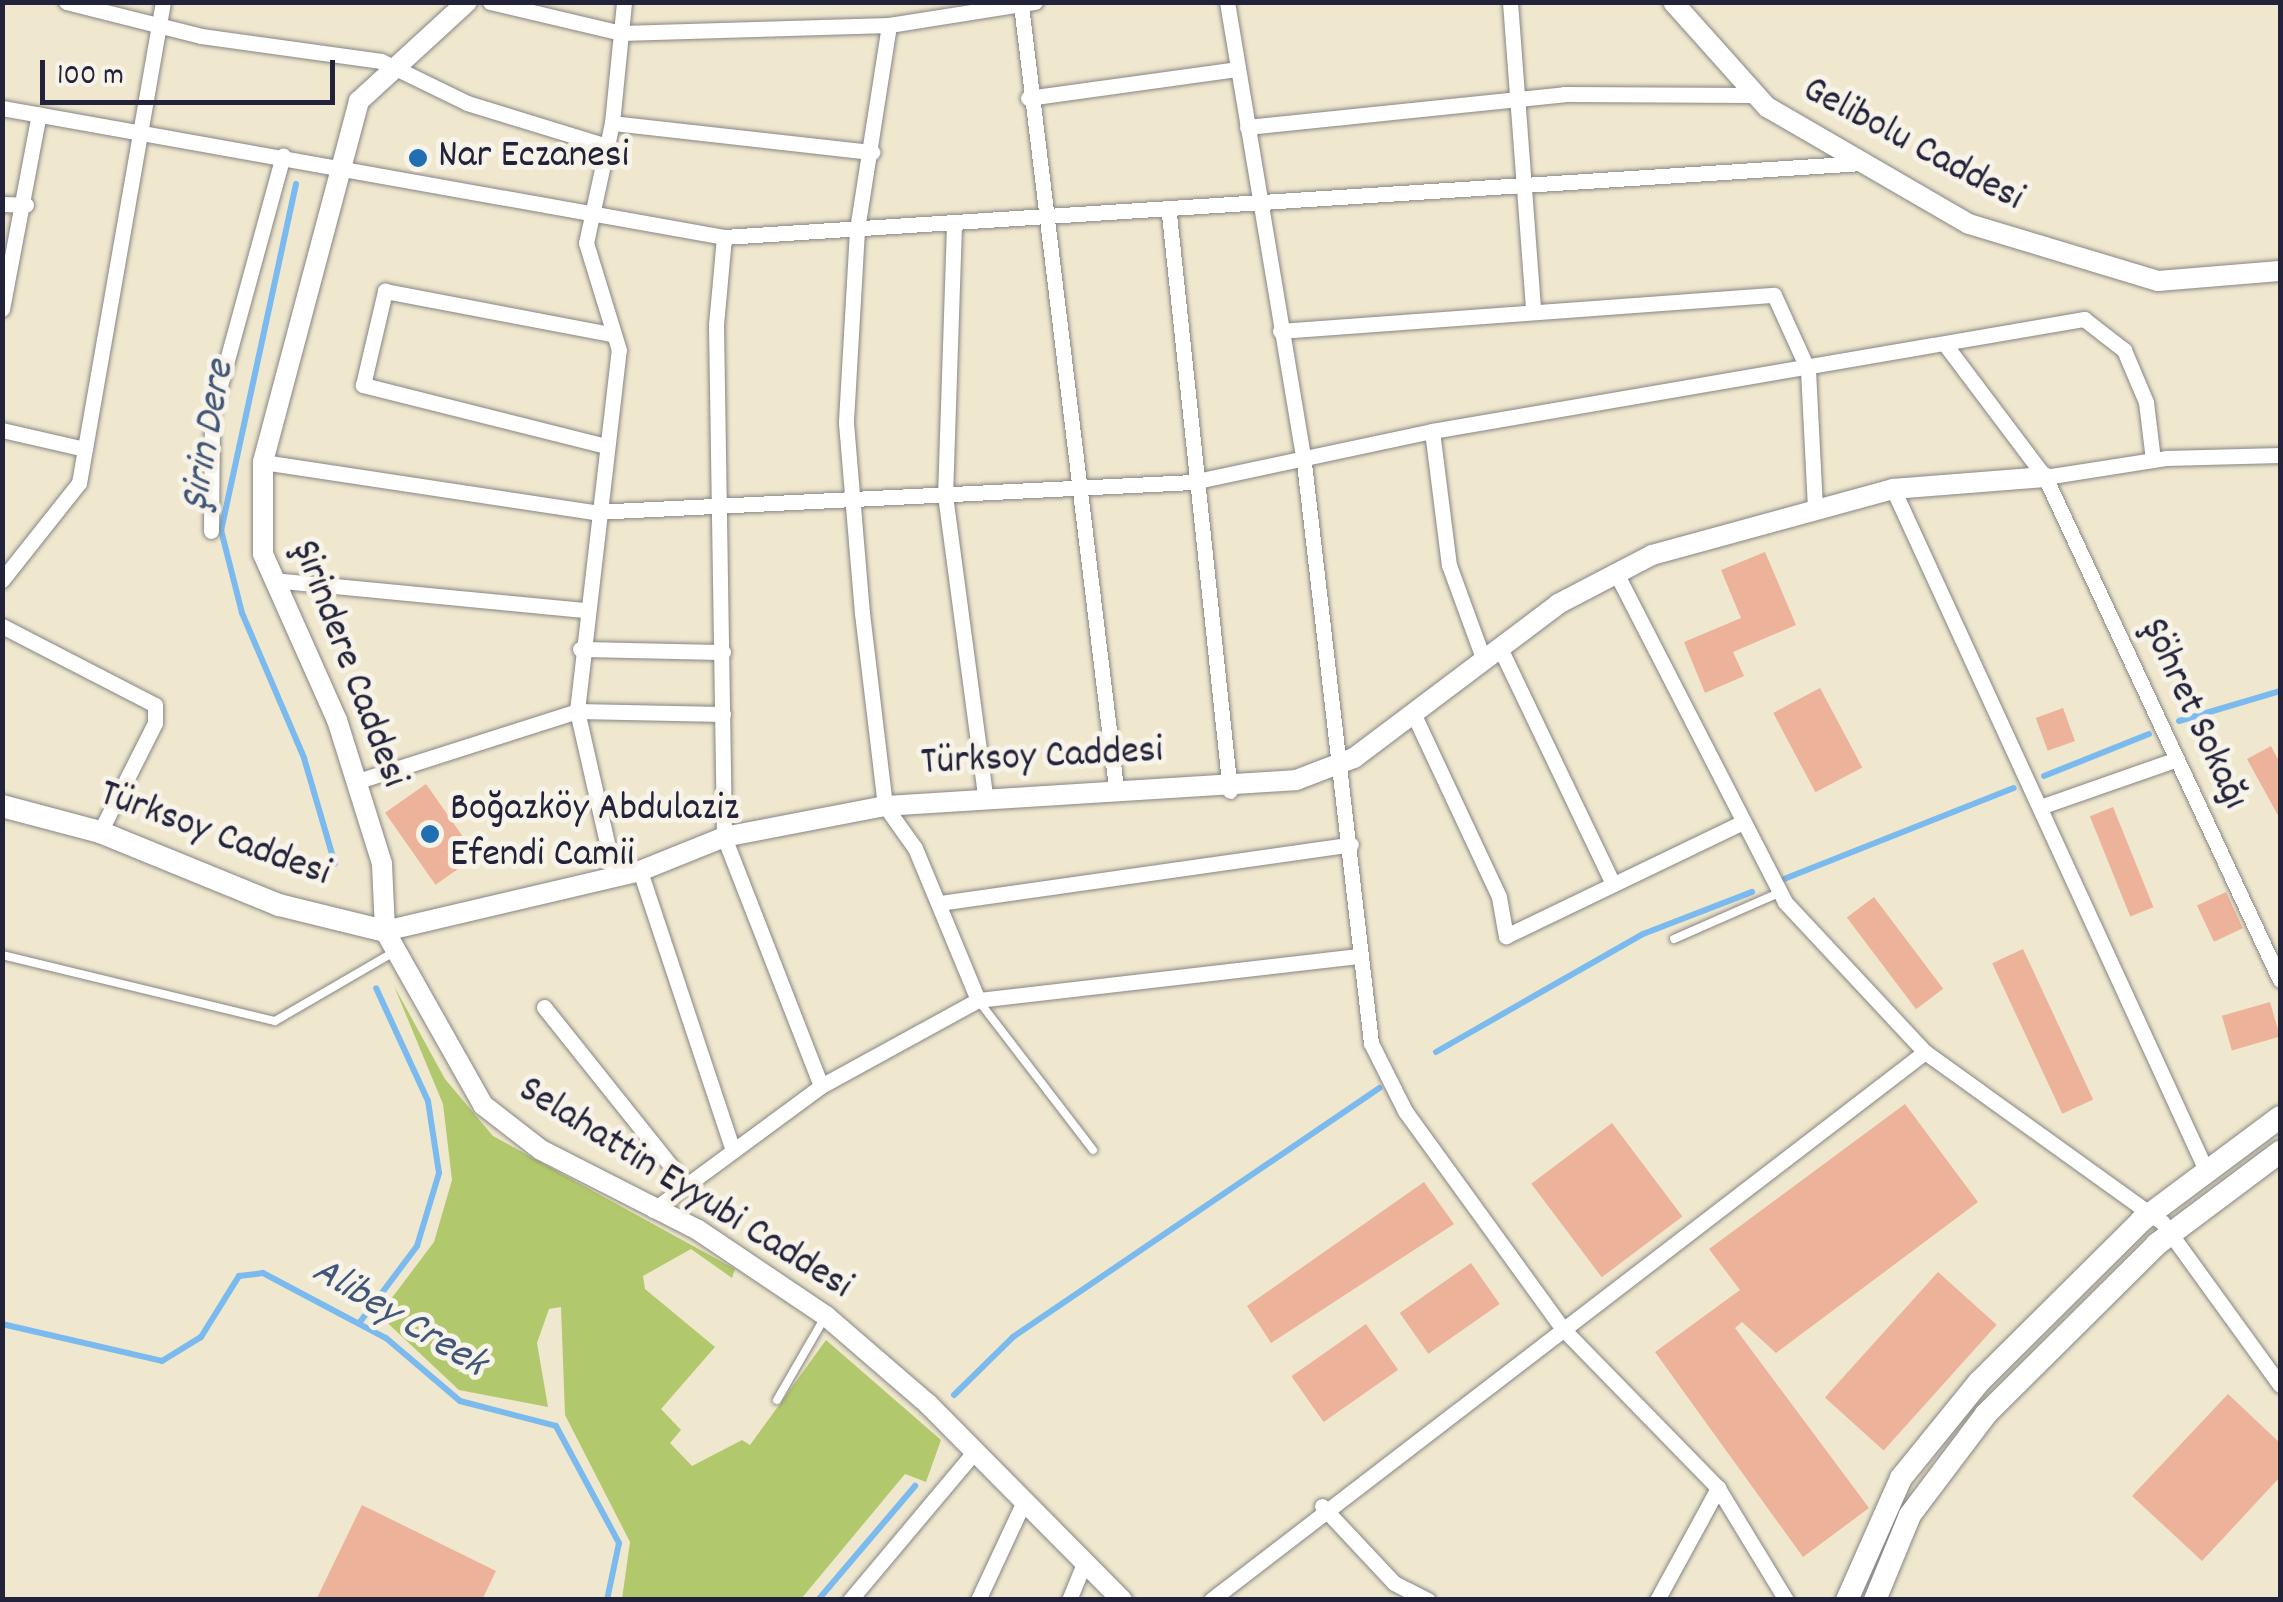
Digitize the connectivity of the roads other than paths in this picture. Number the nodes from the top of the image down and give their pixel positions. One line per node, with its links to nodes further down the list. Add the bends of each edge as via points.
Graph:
1 (66, 2): 10 (street)
2 (164, 2): 10 (street)
3 (467, 2): 13 (street, Şirindere Caddesi)
4 (490, 2): 12 (street)
5 (624, 2): 12 (street)
6 (1227, 2): 14 (street)
7 (1510, 2): 17 (street)
8 (1673, 2): 15 (street, Gelibolu Caddesi)
9 (1028, 4): 11 (street); 16 (street)
10 (160, 25): 13 (street); 22 (street)
11 (890, 26): 12 (street); 24 (street)
12 (621, 34): 20 (street)
13 (392, 66): 23 (street, via 467,103); 27 (street, Şirindere Caddesi, via 359,101)
14 (1238, 69): 16 (street); 21 (street)
15 (1752, 95): 17 (street); 26 (street, Gelibolu Caddesi)
16 (1028, 98): 34 (street)
17 (1518, 100): 21 (street); 28 (street)
18 (2, 108): 19 (street)
19 (39, 114): 22 (street); 30 (street)
20 (612, 123): 23 (street); 24 (street)
21 (1247, 128): 31 (street)
22 (142, 131): 25 (street); 48 (street)
23 (606, 146): 32 (street)
24 (872, 152): 36 (street)
25 (283, 156): 27 (street); 62 (street, via 212,415)
26 (1862, 163): 28 (street); 38 (street, Gelibolu Caddesi, via 1992,234 2127,275 2179,282)
27 (341, 167): 32 (street); 51 (street, Şirindere Caddesi)
28 (1524, 189): 31 (street); 39 (street)
29 (2, 204): 30 (street)
30 (26, 205): 40 (street)
31 (1260, 209): 33 (street); 41 (street)
32 (589, 213): 37 (street); 42 (street, via 586,244)
33 (1169, 214): 34 (street); 54 (street)
34 (1050, 220): 35 (street); 55 (street)
35 (954, 225): 36 (street); 57 (street)
36 (857, 230): 37 (street); 58 (street, via 846,423)
37 (724, 237): 60 (street, via 716,324)
38 (2280, 271)
39 (1533, 308): 41 (street); 44 (street, via 1774,295)
40 (2, 309)
41 (1280, 331): 52 (street)
42 (611, 334): 47 (street, via 619,350); 47 (street, via 386,292 363,385)
43 (1947, 348): 44 (street); 50 (street, via 2084,319 2124,350 2146,402); 53 (street, Şöhret Sokağı)
44 (1808, 370): 46 (street); 59 (street)
45 (2, 430): 48 (street)
46 (1432, 432): 52 (street); 70 (street, via 1449,565)
47 (606, 446): 61 (street)
48 (85, 449): 64 (street, via 69,498)
49 (2280, 455): 50 (street)
50 (2153, 460): 53 (street)
51 (264, 462): 61 (street); 65 (street, Şirindere Caddesi)
52 (1304, 462): 54 (street); 75 (street)
53 (2045, 477): 56 (street, Türksoy Caddesi); 74 (street, Şöhret Sokağı)
54 (1192, 482): 55 (street); 78 (street)
55 (1084, 485): 57 (street); 77 (street)
56 (1893, 489): 59 (street, Türksoy Caddesi); 82 (street)
57 (945, 495): 58 (street); 79 (street)
58 (853, 501): 60 (street); 81 (street)
59 (1815, 506): 63 (street, Türksoy Caddesi)
60 (723, 507): 61 (street); 69 (street)
61 (594, 512): 66 (street)
62 (210, 531)
63 (1614, 571): 70 (street, Türksoy Caddesi); 83 (street)
64 (2, 580)
65 (272, 580): 66 (street); 76 (street, Şirindere Caddesi)
66 (582, 610): 68 (street)
67 (2, 626): 84 (street, via 155,705 155,722)
68 (580, 649): 69 (street); 71 (street)
69 (724, 652): 73 (street)
70 (1491, 652): 72 (street, Türksoy Caddesi); 89 (street)
71 (577, 712): 73 (street); 76 (street); 88 (street)
72 (1414, 713): 75 (street, Türksoy Caddesi); 89 (street, via 1498,896 1506,936)
73 (724, 714): 85 (street)
74 (2177, 759): 82 (street); 96 (street, Şöhret Sokağı)
75 (1342, 763): 78 (street, Türksoy Caddesi); 86 (street)
76 (355, 782): 93 (street, Şirindere Caddesi, via 382,864)
77 (1116, 788): 78 (street, Türksoy Caddesi); 79 (street, Türksoy Caddesi)
78 (1230, 790)
79 (985, 795): 81 (street, Türksoy Caddesi)
80 (2, 806): 84 (main road, Türksoy Caddesi)
81 (885, 806): 85 (street, Türksoy Caddesi); 91 (street)
82 (2040, 807): 105 (street)
83 (1739, 824): 89 (street); 90 (street)
84 (100, 832): 93 (main road, Türksoy Caddesi, via 279,905)
85 (724, 837): 87 (street, Türksoy Caddesi); 100 (street)
86 (1351, 844): 91 (street); 95 (street)
87 (640, 872): 88 (street, Türksoy Caddesi); 103 (street)
88 (615, 878): 93 (street, Türksoy Caddesi)
89 (1613, 884)
90 (1779, 893): 92 (lane); 99 (street)
91 (939, 903): 97 (street)
92 (1674, 939)
93 (390, 941): 94 (lane, via 275,1021); 107 (street, Selahattin Eyyubi Caddesi, via 483,1105 542,1150)
94 (2, 955)
95 (1360, 956): 97 (street); 111 (street, via 1371,1042 1405,1111)
96 (2280, 980)
97 (978, 1000): 100 (street); 102 (lane)
98 (544, 1007): 106 (street)
99 (1925, 1052): 108 (street); 111 (street)
100 (821, 1086): 103 (street)
101 (2280, 1118): 105 (main road)
102 (1093, 1150)
103 (733, 1151): 106 (street)
104 (2280, 1152): 109 (main road)
105 (2206, 1170): 108 (main road)
106 (686, 1185): 107 (street)
107 (653, 1210): 110 (street, Selahattin Eyyubi Caddesi)
108 (2151, 1214): 109 (street); 127 (main road, via 1979,1382 1912,1464 1880,1513)
109 (2170, 1234): 112 (street); 128 (main road, via 1952,1454 1898,1538)
110 (826, 1316): 113 (lane); 114 (street, Selahattin Eyyubi Caddesi)
111 (1563, 1329): 115 (street); 117 (street)
112 (2280, 1385)
113 (778, 1400)
114 (976, 1450): 116 (street, Selahattin Eyyubi Caddesi); 119 (street)
115 (1718, 1488): 125 (street); 126 (street)
116 (1025, 1498): 118 (street, Selahattin Eyyubi Caddesi); 120 (street)
117 (1322, 1506): 123 (street); 124 (street, via 1394,1582)
118 (1085, 1561): 121 (street); 122 (street, Selahattin Eyyubi Caddesi)
119 (850, 1600)
120 (978, 1600)
121 (1069, 1600)
122 (1122, 1600)
123 (1211, 1600)
124 (1428, 1600)
125 (1657, 1600)
126 (1786, 1600)
127 (1848, 1600)
128 (1875, 1600)

